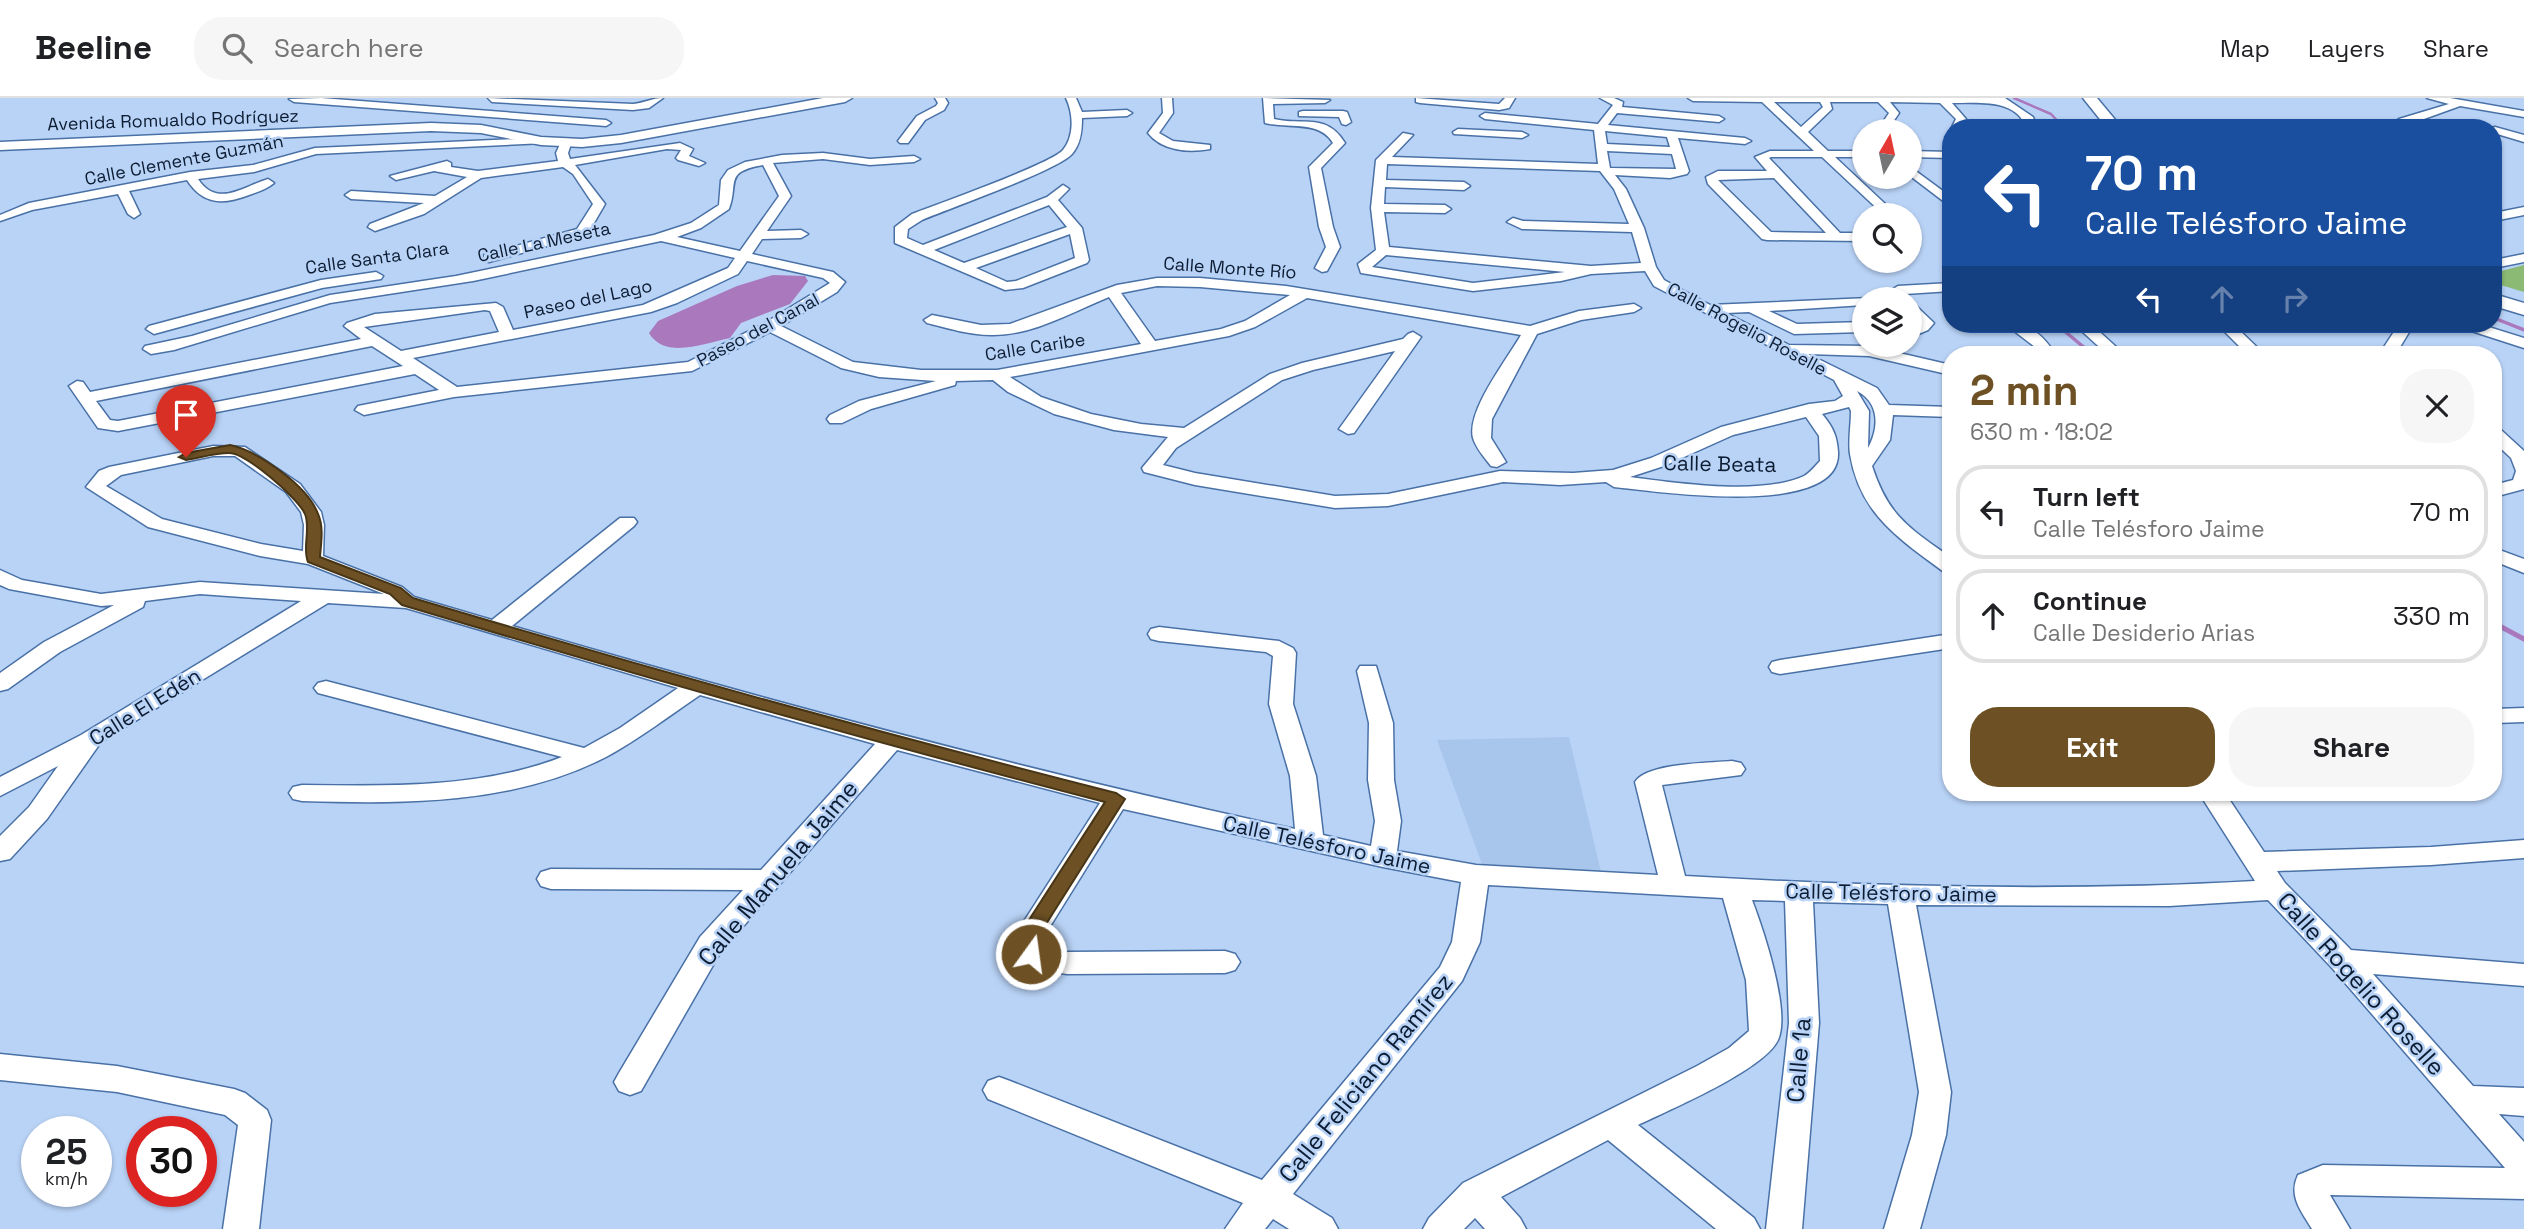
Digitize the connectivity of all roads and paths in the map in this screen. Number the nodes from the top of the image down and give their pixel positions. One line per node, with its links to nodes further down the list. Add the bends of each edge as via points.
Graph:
1 (478, 98): 12 (street)
2 (659, 98): 12 (street, via 639,107)
3 (940, 98): 53 (street, via 940,107 921,118)
4 (1071, 98): 29 (street)
5 (1167, 98): 58 (street, via 1168,113 1153,133 1159,141)
6 (1510, 98): 20 (street, via 1499,107)
7 (1881, 98): 17 (street); 18 (street); 32 (street, via 1894,113)
8 (2073, 98): 35 (main road)
9 (2090, 98): 36 (main road)
10 (2432, 98): 22 (street)
11 (297, 99): 24 (street)
12 (500, 99): 24 (street)
13 (833, 99): 56 (main road, Avenida Romualdo Rodríguez, via 621,139)
14 (1268, 99): 23 (street); 26 (street)
15 (1693, 99): 16 (street)
16 (1765, 99): 17 (street); 45 (street)
17 (1823, 99): 45 (street, via 1828,107)
18 (1942, 99): 19 (street); 33 (street)
19 (2002, 99): 34 (street)
20 (1420, 100)
21 (1612, 102): 31 (street); 46 (street)
22 (2466, 102): 28 (street); 37 (street)
23 (1343, 103)
24 (466, 112): 39 (street); 40 (street)
25 (1126, 113): 29 (street)
26 (1268, 114): 38 (street, via 1343,114); 116 (street, via 1269,121 1277,124 1306,130 1326,127 1339,143 1315,167 1333,247)
27 (1511, 114): 46 (street)
28 (2524, 114)
29 (1077, 115): 106 (street, via 1076,135 1066,153 902,227 900,240)
30 (1485, 116): 46 (street)
31 (1719, 118)
32 (1890, 119)
33 (1961, 119)
34 (2029, 119)
35 (2090, 119)
36 (2108, 119)
37 (2412, 119)
38 (1346, 122)
39 (606, 123)
40 (431, 127): 52 (main road, Avenida Romualdo Rodríguez, via 481,129); 57 (main road, Avenida Romualdo Rodríguez)
41 (2502, 130): 42 (street)
42 (2524, 130)
43 (1458, 132): 48 (street)
44 (2502, 132): 51 (street)
45 (1801, 133): 62 (street)
46 (1601, 134): 49 (street); 50 (street); 60 (street); 73 (street, Calle Rogelio Roselle)
47 (1407, 135): 68 (street)
48 (1535, 135)
49 (1672, 135): 54 (street); 60 (street)
50 (1573, 137)
51 (2524, 139)
52 (541, 141): 55 (street, Calle Clemente Guzmán); 56 (main road, Avenida Romualdo Rodríguez)
53 (904, 141)
54 (1745, 141)
55 (513, 142): 72 (street); 77 (street, Calle Clemente Guzmán, via 315,151 254,168)
56 (565, 144): 70 (street)
57 (0, 146)
58 (1206, 147)
59 (1942, 150): 61 (street)
60 (1676, 151): 73 (street, via 1683,171 1679,173)
61 (1922, 153)
62 (1825, 154): 63 (street); 75 (street, via 1761,157); 90 (street)
63 (1852, 154)
64 (843, 157): 66 (street, Calle La Meseta, via 884,162); 67 (street, Calle La Meseta); 74 (street)
65 (682, 158): 69 (street); 70 (street, via 687,149 674,145); 71 (street)
66 (914, 159)
67 (766, 160): 102 (street, via 785,196); 103 (street, Calle La Meseta, via 732,173 725,206 715,216)
68 (1382, 160): 73 (street); 81 (street)
69 (665, 161)
70 (565, 163): 76 (street); 135 (street, Calle Santa Clara, via 599,204 587,227 570,238 460,265 321,284)
71 (699, 163)
72 (434, 168): 76 (street); 78 (street)
73 (1605, 170): 100 (street, Calle Rogelio Roselle, via 1620,189)
74 (855, 174)
75 (1775, 174): 104 (street); 104 (street, via 1712,177 1712,181 1767,236)
76 (478, 175): 87 (street)
77 (190, 176): 80 (street, via 209,199); 84 (street, Calle Clemente Guzmán)
78 (396, 176)
79 (1922, 180): 86 (street)
80 (268, 183)
81 (1379, 183): 82 (street); 91 (street)
82 (1464, 186)
83 (1063, 189): 88 (street)
84 (123, 191): 94 (street); 96 (street, Calle Clemente Guzmán, via 29,207)
85 (351, 195): 87 (street)
86 (1942, 196)
87 (438, 200): 98 (street)
88 (1051, 200): 99 (street); 106 (street)
89 (2502, 201): 93 (street)
90 (1878, 203)
91 (1377, 208): 92 (street); 107 (street)
92 (1445, 209)
93 (2522, 211): 95 (street)
94 (134, 214)
95 (2502, 215)
96 (3, 218)
97 (1513, 222): 100 (street)
98 (375, 227)
99 (1075, 228): 115 (street); 115 (street, via 1082,260 1018,285 1005,286)
100 (1637, 228): 112 (street, Calle Rogelio Roselle)
101 (801, 234): 102 (street)
102 (759, 235): 109 (street)
103 (659, 237): 108 (street, Calle La Meseta); 109 (street, Paseo del Canal)
104 (1837, 237): 105 (street)
105 (1852, 237)
106 (922, 250): 115 (street)
107 (1383, 251): 117 (street); 117 (street, via 1365,264 1366,270 1472,287)
108 (581, 254): 113 (street); 150 (street, Calle La Meseta, via 329,299 195,342)
109 (744, 256): 114 (street, Paseo del Canal); 118 (street)
110 (2524, 257): 111 (street)
111 (2502, 262)
112 (1648, 267): 117 (street); 130 (street, Calle Rogelio Roselle, via 1660,283)
113 (601, 268)
114 (797, 268): 118 (street); 133 (street, Paseo del Canal, via 836,278 837,285)
115 (964, 268)
116 (1322, 268)
117 (1591, 270)
118 (733, 271): 141 (street, Paseo del Lago, via 646,309)
119 (1942, 288): 120 (street)
120 (1922, 289)
121 (1113, 293): 122 (street, Calle Monte Río, via 1154,281); 132 (street, Calle Monte Río, via 1010,329 982,331); 148 (street)
122 (1305, 293): 131 (street, Calle Monte Río); 148 (street, Calle Caribe, via 1250,324)
123 (2502, 294): 124 (main road)
124 (2524, 300)
125 (1852, 302): 127 (street)
126 (2502, 302): 129 (main road)
127 (1750, 307): 130 (street); 134 (street, via 1794,330)
128 (1634, 308): 136 (street, Calle Monte Río, via 1579,316)
129 (2524, 309)
130 (1708, 310): 151 (street, Calle Rogelio Roselle)
131 (1432, 317): 136 (street, Calle Monte Río); 143 (street)
132 (932, 320)
133 (770, 326): 157 (street, Calle Caribe, via 848,365 873,371); 159 (street, Paseo del Canal, via 692,366)
134 (1852, 328)
135 (154, 329)
136 (1531, 331): 172 (street, via 1480,427 1483,443)
137 (2026, 333): 145 (street)
138 (2092, 333): 146 (street)
139 (2235, 333): 147 (street)
140 (2492, 333): 144 (street)
141 (508, 335): 142 (street, via 496,307 485,306 375,318 352,326); 152 (street, Paseo del Lago)
142 (374, 341): 152 (street); 155 (street, via 80,392 104,424 112,426)
143 (1408, 343): 167 (street); 168 (street, via 1289,372)
144 (2524, 343)
145 (2042, 346)
146 (2107, 346)
147 (2248, 346)
148 (1151, 347): 156 (street, Calle Caribe)
149 (1852, 348): 151 (street)
150 (151, 349)
151 (1783, 349): 158 (street, Calle Rogelio Roselle)
152 (399, 356): 155 (street)
153 (1907, 357): 154 (street)
154 (1942, 367)
155 (415, 369): 159 (street)
156 (997, 374): 157 (street, Calle Caribe); 166 (street, via 1010,387 1051,407)
157 (969, 377): 165 (street, via 865,405)
158 (1840, 378): 160 (street, Calle Rogelio Roselle); 161 (street, Calle Rogelio Roselle, via 1871,392)
159 (454, 392): 163 (street, Paseo del Canal)
160 (1850, 401): 161 (street); 162 (street); 170 (street, Calle Rogelio Roselle, via 1860,411)
161 (1883, 407): 164 (street); 170 (street, via 1881,442)
162 (1811, 409): 175 (street, via 1729,431 1641,469); 175 (street, Calle Beata, via 1831,449 1828,466 1805,484 1744,491)
163 (364, 410)
164 (1942, 411)
165 (836, 419)
166 (1131, 428): 168 (street); 171 (street)
167 (1348, 429)
168 (1188, 433): 171 (street, via 1170,444)
169 (2502, 440): 173 (street, via 2519,456)
170 (1862, 467): 180 (street, Calle Rogelio Roselle, via 1872,495 1895,526)
171 (1151, 468): 172 (street, via 1195,480 1335,502 1388,500)
172 (1505, 470): 174 (street)
173 (2524, 471): 176 (street, via 2521,484)
174 (1562, 477): 175 (street)
175 (1583, 478)
176 (2502, 489)
177 (626, 522): 187 (street)
178 (2502, 557): 181 (street)
179 (313, 559): 179 (street, via 155,523 95,486 116,471 213,451 239,451 293,488 311,512); 186 (street, via 395,591)
180 (1942, 561)
181 (2524, 567)
182 (0, 576): 184 (street, via 16,585)
183 (153, 594): 184 (street, via 118,599); 185 (street, via 200,588); 190 (street)
184 (79, 597): 190 (street, via 81,605 71,625)
185 (323, 597): 186 (street); 198 (street, Calle El Edén)
186 (408, 602): 187 (street, Calle Telésforo Jaime)
187 (494, 629): 194 (street, Calle Telésforo Jaime)
188 (1158, 634): 206 (street, via 1272,646 1285,653 1281,704 1303,776)
189 (1942, 642): 191 (street)
190 (52, 647): 193 (street)
191 (1780, 667)
192 (1368, 671): 209 (street, via 1381,723 1381,780 1388,821)
193 (0, 684)
194 (697, 686): 199 (street, Calle Telésforo Jaime); 200 (street)
195 (326, 688): 200 (street)
196 (2524, 715): 197 (street)
197 (2502, 716)
198 (92, 737): 202 (street); 208 (street, Calle El Edén, via 38,813)
199 (892, 741): 204 (street, Calle Telésforo Jaime); 213 (street, Calle Manuela Jaime)
200 (586, 757): 203 (street, via 548,773 493,786 396,795)
201 (1731, 769): 214 (street, via 1648,782)
202 (0, 788)
203 (303, 793)
204 (1116, 799): 206 (street, Calle Telésforo Jaime); 220 (street, via 1026,940 1031,954 1067,963)
205 (2217, 801): 210 (street, Calle Rogelio Roselle)
206 (1310, 842): 209 (street, Calle Telésforo Jaime)
207 (2524, 849): 210 (street)
208 (0, 852)
209 (1383, 858): 211 (street, Calle Telésforo Jaime)
210 (2259, 862): 216 (street, Calle Rogelio Roselle)
211 (1476, 875): 214 (street, Calle Telésforo Jaime); 233 (street, Calle Feliciano Ramírez, via 1466,942 1452,973)
212 (551, 879): 213 (street)
213 (765, 880): 225 (street, Calle Manuela Jaime, via 710,946)
214 (1674, 886): 215 (street, Calle Telésforo Jaime)
215 (1734, 889): 217 (street, Calle Telésforo Jaime); 222 (street, via 1758,962)
216 (2275, 890): 218 (street, Calle Telésforo Jaime, via 2169,896); 219 (street, Calle Rogelio Roselle)
217 (1799, 891): 218 (street, Calle Telésforo Jaime); 223 (street, Calle 1a)
218 (1900, 895): 241 (street, via 1935,1091 1929,1135)
219 (2343, 961): 221 (street); 227 (street, Calle Rogelio Roselle)
220 (1225, 962)
221 (2524, 975)
222 (1765, 1012): 223 (street); 229 (street, via 1764,1036 1740,1057)
223 (1804, 1023): 240 (street, Calle 1a)
224 (0, 1068): 234 (street, via 117,1079 234,1103 255,1120)
225 (630, 1082)
226 (999, 1090): 233 (street)
227 (2465, 1100): 228 (street); 230 (street, Calle Rogelio Roselle)
228 (2524, 1102)
229 (1612, 1124): 232 (street); 239 (street)
230 (2524, 1166)
231 (2524, 1184): 242 (street, via 2323,1180 2310,1186 2312,1198)
232 (1475, 1194): 237 (street); 238 (street)
233 (1269, 1198): 235 (street, Calle Feliciano Ramírez); 236 (street)
234 (241, 1229)
235 (1243, 1229)
236 (1320, 1229)
237 (1440, 1229)
238 (1508, 1229)
239 (1742, 1229)
240 (1784, 1229)
241 (1902, 1229)
242 (2332, 1229)

